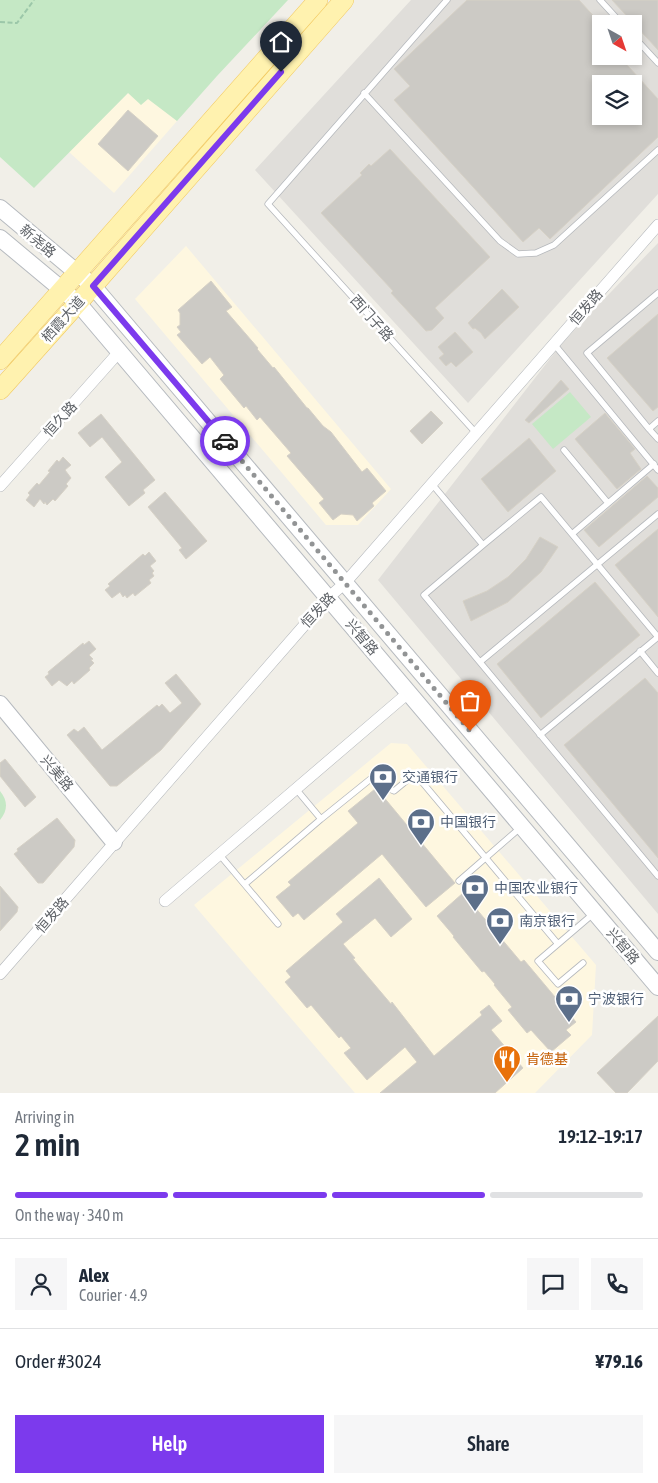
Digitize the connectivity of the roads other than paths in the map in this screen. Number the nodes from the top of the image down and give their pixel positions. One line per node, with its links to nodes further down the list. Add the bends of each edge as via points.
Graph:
1 (318, 0): 13 (main road, 栖霞大道)
2 (344, 0): 14 (main road, 栖霞大道)
3 (447, 0): 8 (lane)
4 (600, 0): 5 (lane)
5 (614, 15)
6 (642, 45): 7 (lane)
7 (658, 63)
8 (364, 93): 9 (lane, via 500,241 518,254 536,253 554,245); 24 (lane, 西门子路, via 268,204)
9 (658, 150)
10 (0, 208): 13 (main road, 新尧路)
11 (658, 225): 18 (street, 恒发路)
12 (0, 238): 15 (main road, 新尧路)
13 (76, 273): 14 (main road, 兴智路); 15 (main road, 栖霞大道)
14 (93, 286): 17 (main road, 栖霞大道); 35 (main road, 兴智路)
15 (62, 291): 17 (main road, 兴智路); 20 (main road, 栖霞大道)
16 (658, 293): 23 (lane, via 587,353)
17 (78, 303): 19 (main road, 兴智路); 21 (main road, 栖霞大道)
18 (554, 344): 24 (street, 恒发路); 27 (lane)
19 (119, 352): 29 (street, 恒久路); 36 (main road, 兴智路)
20 (0, 360)
21 (0, 390)
22 (658, 421): 23 (lane)
23 (649, 429): 25 (lane)
24 (476, 433): 28 (street, 恒发路)
25 (658, 439)
26 (564, 450): 30 (lane)
27 (656, 467): 30 (lane)
28 (432, 484): 33 (lane); 35 (street, 恒发路)
29 (0, 486)
30 (608, 503): 32 (lane)
31 (658, 514): 34 (lane)
32 (572, 534): 33 (lane, via 541,497); 34 (lane)
33 (483, 545): 39 (lane, via 424,594)
34 (597, 564): 37 (lane); 39 (lane)
35 (345, 583): 36 (street, 恒发路); 57 (main road, 兴智路)
36 (328, 598): 41 (main road, 兴智路); 47 (street, 恒发路)
37 (658, 637): 38 (lane)
38 (640, 651): 40 (lane); 43 (lane)
39 (480, 662): 43 (lane)
40 (658, 673)
41 (408, 693): 44 (street); 46 (main road, 兴智路)
42 (0, 704): 47 (main road, 兴美路)
43 (540, 734): 50 (lane)
44 (296, 789): 45 (lane); 48 (street)
45 (321, 819): 49 (lane, via 373,777 394,791 417,776); 52 (lane)
46 (522, 826): 49 (lane); 54 (main road, 兴智路)
47 (114, 842): 59 (street, 恒发路)
48 (219, 854): 52 (lane); 53 (street)
49 (486, 857): 51 (lane); 56 (lane)
50 (658, 876)
51 (459, 880)
52 (245, 884): 55 (lane)
53 (165, 901)
54 (595, 912): 56 (lane); 60 (main road, 兴智路)
55 (278, 924)
56 (558, 944): 58 (lane, via 538,961 558,984)
57 (658, 952)
58 (582, 963)
59 (0, 974)
60 (658, 987)

